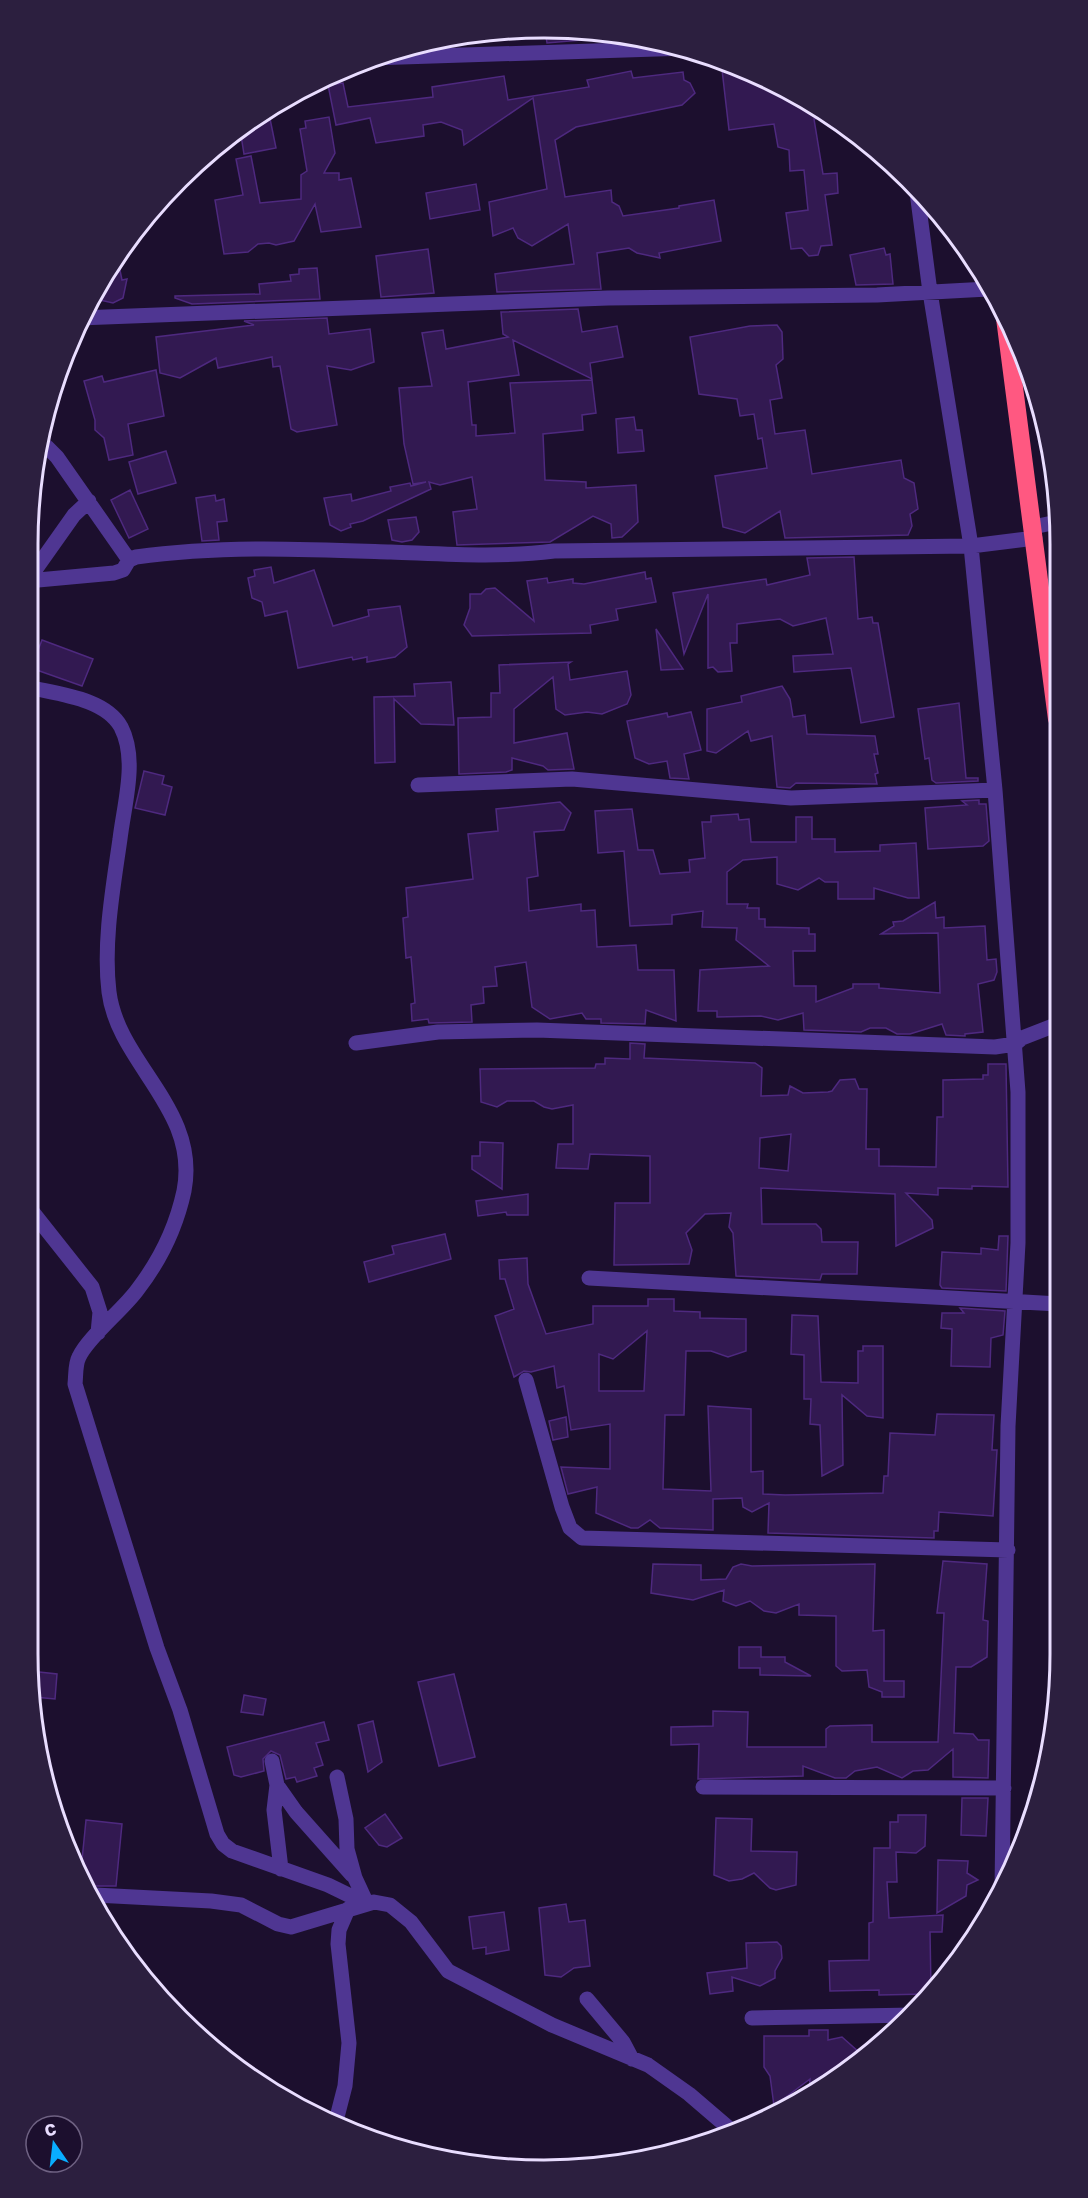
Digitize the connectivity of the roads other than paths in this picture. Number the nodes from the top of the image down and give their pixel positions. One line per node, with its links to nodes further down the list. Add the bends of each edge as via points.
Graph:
1 (652, 49): 2 (street)
2 (406, 57)
3 (918, 203): 5 (street)
4 (982, 289): 5 (street)
5 (930, 292): 6 (street, via 608,298); 12 (street)
6 (91, 318)
7 (1008, 342): 11 (highway)
8 (47, 447): 9 (street)
9 (89, 501): 13 (street); 14 (street)
10 (1049, 526): 11 (street)
11 (1034, 533): 12 (street); 16 (highway)
12 (971, 546): 13 (street, via 554,551 466,557 252,548); 19 (street)
13 (129, 560): 15 (street, via 123,570 114,573)
14 (38, 566)
15 (38, 580)
16 (1050, 662)
17 (38, 690): 27 (street, via 96,705 113,717 127,742 128,784 110,924 109,992 122,1030 178,1125 185,1158 184,1189 164,1252 138,1290)
18 (418, 786): 19 (street, via 572,779 791,798)
19 (995, 790): 22 (street)
20 (1050, 1027): 22 (street)
21 (356, 1043): 22 (street, via 438,1032 537,1030 995,1047)
22 (1015, 1044): 25 (street, via 1020,1163 1016,1291)
23 (38, 1219): 27 (street, via 92,1287 100,1312)
24 (589, 1278): 25 (street)
25 (1012, 1302): 26 (street); 29 (street)
26 (1050, 1304)
27 (98, 1333): 35 (street, via 78,1358 75,1384 217,1834 232,1851)
28 (526, 1380): 29 (street, via 562,1507 570,1528 582,1538)
29 (1008, 1550): 34 (street)
30 (272, 1761): 32 (street)
31 (337, 1777): 37 (street)
32 (278, 1785): 35 (street, via 274,1810); 37 (street, via 296,1812)
33 (703, 1787): 34 (street)
34 (1004, 1788): 36 (street)
35 (281, 1869): 39 (street)
36 (1002, 1869)
37 (355, 1878): 39 (street)
38 (99, 1895): 40 (street, via 241,1905 291,1927)
39 (367, 1904): 40 (street); 44 (street, via 390,1905 411,1922 448,1971 552,2025)
40 (348, 1909): 45 (street, via 338,1944 349,2043)
41 (587, 1999): 44 (street)
42 (899, 2015): 43 (street)
43 (752, 2018)
44 (632, 2059): 46 (street, via 665,2077)
45 (337, 2116)
46 (727, 2126)

